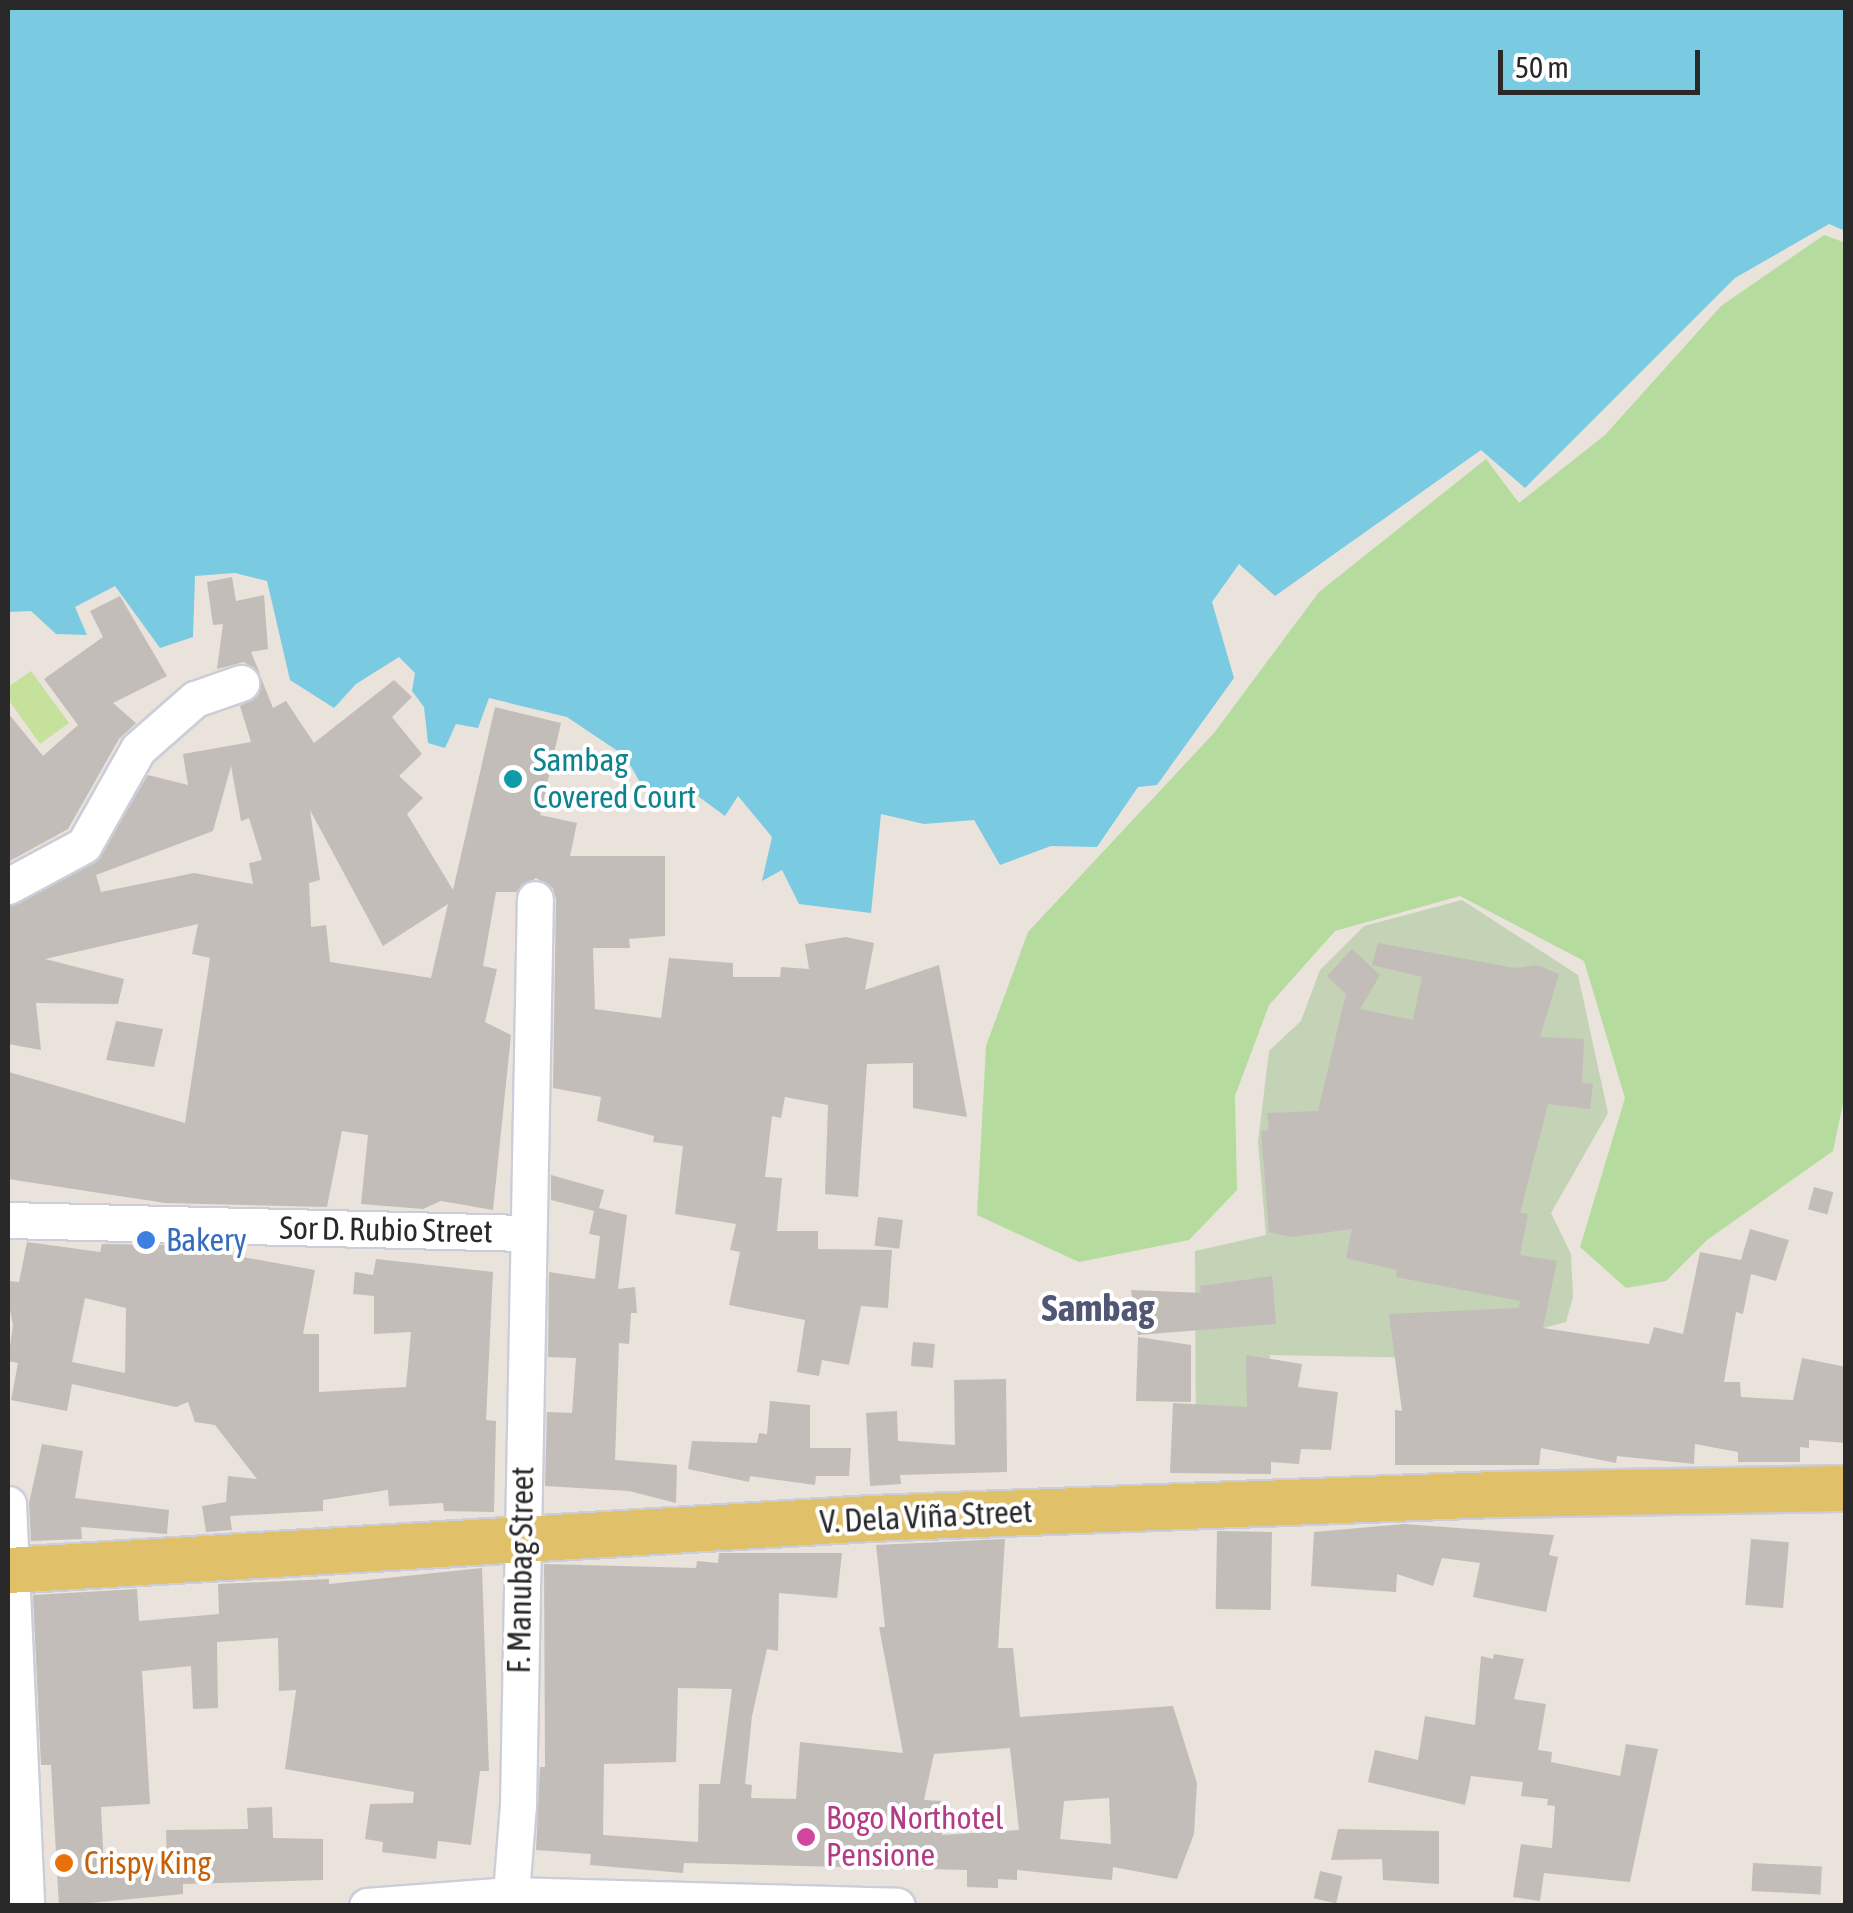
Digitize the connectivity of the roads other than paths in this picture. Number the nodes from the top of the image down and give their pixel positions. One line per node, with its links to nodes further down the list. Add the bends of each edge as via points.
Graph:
1 (241, 683): 2 (street, via 195,700 138,750 84,845)
2 (8, 886)
3 (535, 898): 5 (street, F. Manubag Street)
4 (8, 1220): 5 (street, Sor D. Rubio Street)
5 (525, 1233): 8 (street, F. Manubag Street)
6 (1846, 1488): 8 (main road, V. Dela Viña Street, via 1168,1506)
7 (8, 1504): 9 (street)
8 (524, 1541): 9 (main road, V. Dela Viña Street); 11 (street, F. Manubag Street)
9 (9, 1570): 10 (street)
10 (11, 1706): 12 (street)
11 (510, 1900): 13 (street); 14 (street)
12 (26, 1906)
13 (367, 1906)
14 (897, 1906)

